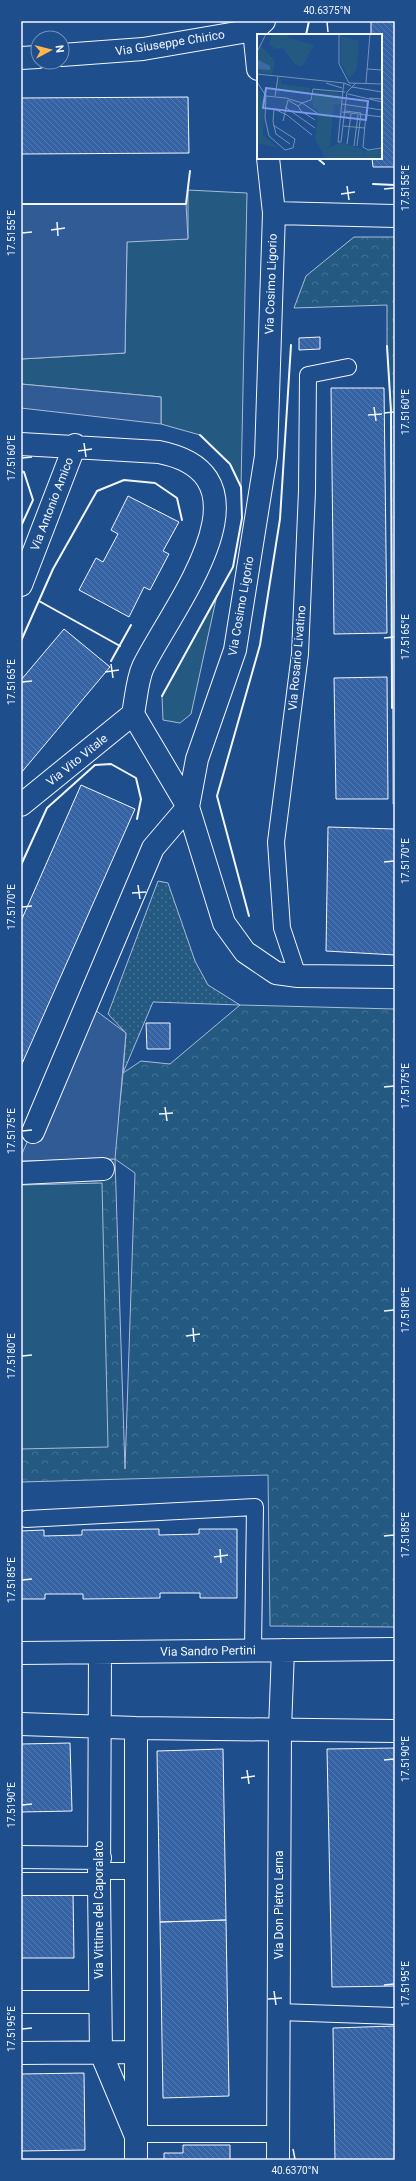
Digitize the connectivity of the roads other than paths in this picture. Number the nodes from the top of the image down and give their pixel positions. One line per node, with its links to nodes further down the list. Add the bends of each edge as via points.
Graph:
1 (259, 25): 2 (street, Via Giuseppe Chirico, via 144,49)
2 (70, 54)
3 (268, 159): 4 (street, Via Cosimo Ligorio)
4 (274, 213): 5 (street); 12 (street, Via Cosimo Ligorio, via 266,456 235,650 197,759)
5 (395, 216)
6 (348, 367): 13 (lane, Via Rosario Livatino, via 308,375 307,491 300,654 276,842 282,928)
7 (21, 444): 8 (street)
8 (75, 445): 9 (street, Via Antonio Amico); 10 (street, via 178,456 195,466 208,481 215,499 216,519 211,538 188,589 142,668)
9 (21, 585)
10 (133, 714): 11 (street, Via Vito Vitale); 12 (street)
11 (21, 805)
12 (188, 807): 13 (street, Via Cosimo Ligorio, via 224,923 246,952 276,973); 15 (street, via 153,848)
13 (298, 976): 14 (street, Via Cosimo Ligorio)
14 (395, 977)
15 (34, 1132)
16 (103, 1169): 17 (street)
17 (21, 1173)
18 (26, 1519): 20 (lane, via 255,1507)
19 (395, 1649): 21 (street, Via Sandro Pertini)
20 (253, 1650): 21 (street, Via Sandro Pertini); 22 (street, Via Sandro Pertini)
21 (283, 1650): 27 (street, Via Don Pietro Lerna)
22 (100, 1652): 23 (street, Via Sandro Pertini); 25 (street, Via Vittime del Caporalato)
23 (21, 1653)
24 (21, 1724): 25 (street)
25 (100, 1725): 26 (street); 30 (street, Via Vittime del Caporalato)
26 (136, 1728): 27 (street); 31 (street)
27 (280, 1729): 28 (street); 35 (street, Via Don Pietro Lerna)
28 (395, 1731)
29 (21, 1858): 30 (street)
30 (99, 1871): 31 (lane); 32 (street); 34 (street, Via Vittime del Caporalato)
31 (137, 1871): 38 (street)
32 (21, 1884)
33 (21, 2002): 34 (street)
34 (99, 2002): 37 (street, Via Vittime del Caporalato)
35 (279, 2012): 36 (lane); 41 (street, Via Don Pietro Lerna)
36 (395, 2016)
37 (101, 2052): 38 (street); 39 (street); 40 (street, Via Vittime del Caporalato)
38 (136, 2052): 40 (street)
39 (21, 2053)
40 (135, 2134): 41 (lane); 42 (street, Via Vittime del Caporalato)
41 (278, 2134): 43 (street, Via Don Pietro Lerna)
42 (136, 2160)
43 (278, 2160)

